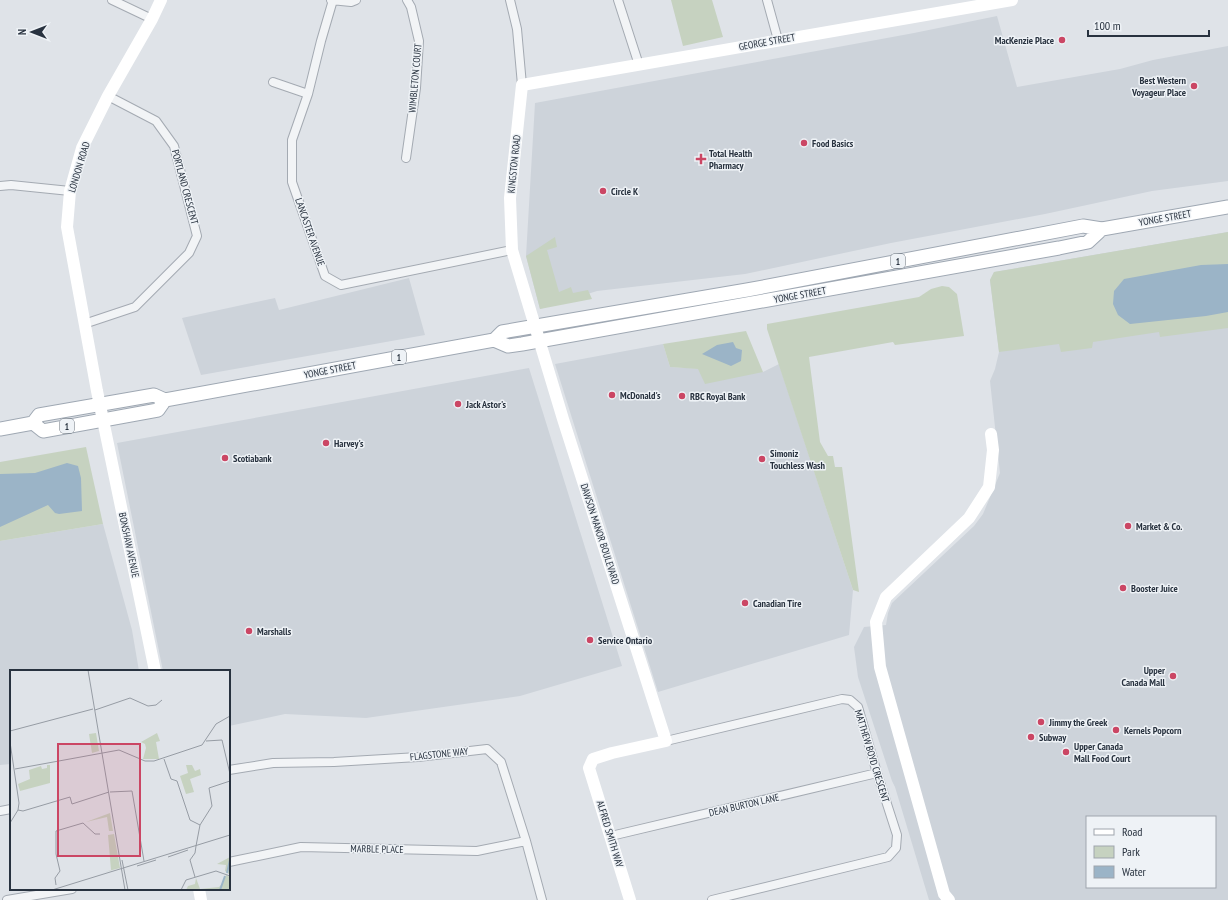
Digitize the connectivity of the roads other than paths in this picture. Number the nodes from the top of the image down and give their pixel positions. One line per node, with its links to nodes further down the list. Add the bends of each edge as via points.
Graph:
1 (112, 0): 10 (street)
2 (161, 0): 10 (street, LONDON ROAD)
3 (332, 0): 4 (street); 15 (street, LANCASTER AVENUE)
4 (356, 0)
5 (407, 0): 17 (street, WIMBLETON COURT, via 419,41 416,88)
6 (510, 0): 14 (street, KINGSTON ROAD, via 517,29)
7 (618, 0): 12 (street)
8 (767, 0): 11 (street)
9 (1012, 0): 11 (street, GEORGE STREET)
10 (152, 19): 16 (street, LONDON ROAD)
11 (778, 40): 12 (street, GEORGE STREET)
12 (639, 65): 14 (street, GEORGE STREET)
13 (273, 82): 15 (street)
14 (522, 85): 22 (street, KINGSTON ROAD, via 510,198)
15 (308, 94): 22 (street, LANCASTER AVENUE, via 292,140 292,182 325,276 341,285)
16 (108, 96): 19 (street, LONDON ROAD, via 82,148); 23 (street, PORTLAND CRESCENT, via 156,121 174,146 197,236 189,253 135,307)
17 (406, 158)
18 (0, 186): 19 (street)
19 (70, 191): 23 (street, LONDON ROAD, via 67,227)
20 (1228, 207): 21 (main road, YONGE STREET / 1)
21 (1102, 229): 24 (main road, YONGE STREET / 1, via 1083,226 747,290); 26 (main road, YONGE STREET / 1, via 1088,242 1059,248)
22 (512, 250): 24 (street, KINGSTON ROAD)
23 (84, 324): 28 (street, LONDON ROAD)
24 (535, 326): 25 (main road, YONGE STREET / 1, via 502,332); 26 (street, DAWSON MANOR BOULEVARD)
25 (494, 340): 26 (main road, YONGE STREET / 1, via 508,346); 27 (main road, YONGE STREET / 1)
26 (539, 341): 34 (street, DAWSON MANOR BOULEVARD)
27 (165, 400): 28 (main road, YONGE STREET / 1, via 154,395); 29 (main road, YONGE STREET / 1, via 158,410)
28 (100, 404): 29 (street, LONDON ROAD); 30 (main road, YONGE STREET / 1, via 39,415)
29 (103, 420): 30 (main road, YONGE STREET / 1, via 42,431); 33 (street, BONSHAW AVENUE)
30 (33, 423): 31 (main road, YONGE STREET / 1)
31 (0, 429)
32 (991, 434): 50 (street, via 993,450 989,487 969,518 886,597 876,622 880,667 944,894)
33 (155, 670)
34 (666, 741): 35 (street, MATTHEW BOYD CRESCENT, via 593,759); 37 (street, MATTHEW BOYD CRESCENT, via 842,699 850,700 858,707)
35 (589, 768): 40 (street, ALFRED SMITH WAY)
36 (230, 770): 41 (street, FLAGSTONE WAY, via 273,763 334,762 488,750 501,762)
37 (877, 773): 40 (street, DEAN BURTON LANE); 49 (street, MATTHEW BOYD CRESCENT, via 897,835 896,848 888,856)
38 (10, 809): 39 (street)
39 (0, 811)
40 (611, 836): 48 (street, ALFRED SMITH WAY)
41 (526, 841): 42 (street, MARBLE PLACE, via 477,851 301,847); 47 (street, FLAGSTONE WAY)
42 (230, 862)
43 (66, 890): 45 (street)
44 (199, 890): 46 (street)
45 (7, 900)
46 (201, 900)
47 (542, 900)
48 (630, 900)
49 (712, 900)
50 (950, 900)

